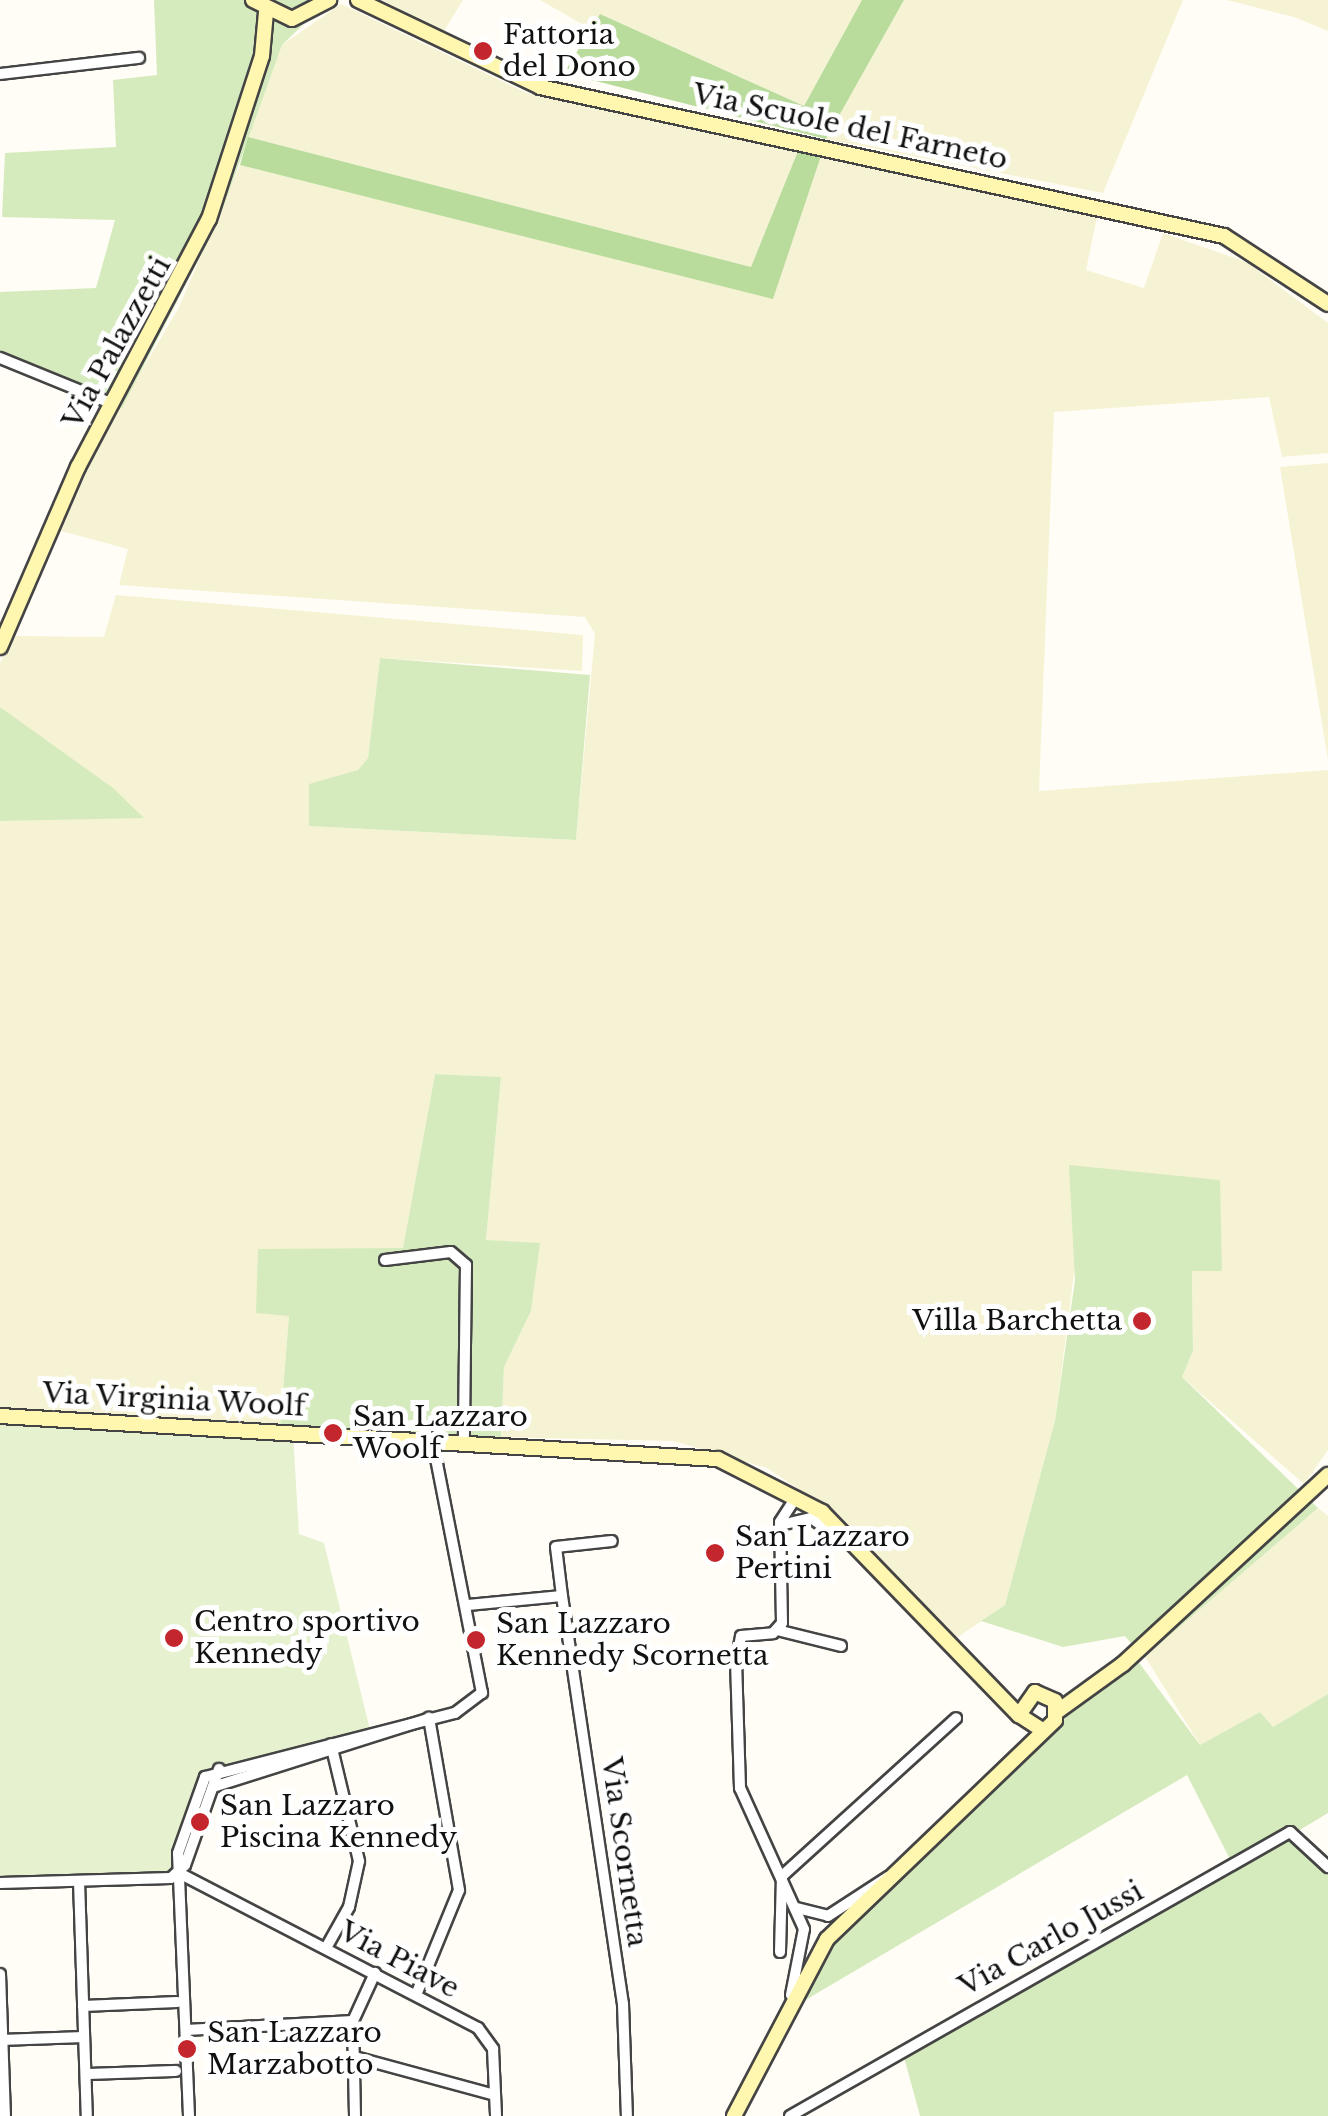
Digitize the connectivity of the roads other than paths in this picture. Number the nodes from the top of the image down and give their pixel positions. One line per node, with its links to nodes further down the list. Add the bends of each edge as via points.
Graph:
1 (253, 0): 4 (street)
2 (329, 0): 5 (street, Via Palazzetti)
3 (358, 0): 9 (street, Via Scuole del Farneto, via 540,87 1210,232)
4 (266, 12): 5 (street); 6 (street, Via Palazzetti)
5 (292, 19): 6 (street, Via Palazzetti)
6 (262, 56): 11 (street, Via Palazzetti, via 209,219)
7 (139, 58): 8 (street)
8 (0, 74)
9 (1328, 304)
10 (0, 358): 11 (street)
11 (112, 404): 12 (street, Via Palazzetti)
12 (0, 647)
13 (384, 1260): 16 (street, via 451,1252 466,1265)
14 (0, 1416): 15 (street, Via Virginia Woolf)
15 (432, 1438): 16 (street, Via Virginia Woolf); 24 (street)
16 (464, 1440): 17 (street, Via Virginia Woolf, via 664,1449)
17 (727, 1463): 19 (street, Via Virginia Woolf); 20 (street, Via Virginia Woolf, via 772,1494)
18 (1328, 1474): 28 (street, via 1123,1664)
19 (797, 1496): 20 (street); 22 (street, Via Virginia Woolf)
20 (783, 1521): 22 (street, Via Virginia Woolf, via 811,1518); 25 (street)
21 (612, 1541): 23 (street, Via Scornetta, via 556,1548)
22 (857, 1545): 27 (street, Via Virginia Woolf)
23 (562, 1596): 24 (street); 69 (street, Via Scornetta, via 618,1968)
24 (468, 1605): 32 (street, via 482,1693 465,1709)
25 (777, 1630): 26 (street); 42 (street, via 741,1636 736,1662 740,1788)
26 (841, 1646)
27 (977, 1672): 29 (street, Via Virginia Woolf); 31 (street, Via Virginia Woolf)
28 (1086, 1686): 29 (street); 30 (street)
29 (1042, 1693): 30 (street); 31 (street)
30 (1058, 1711): 34 (street)
31 (1020, 1717): 34 (street, Via Virginia Woolf); 36 (street)
32 (429, 1718): 35 (street); 53 (street, via 459,1890)
33 (956, 1718): 42 (street)
34 (1042, 1730): 36 (street)
35 (331, 1744): 37 (street); 38 (street, via 231,1774); 48 (street, via 359,1862 349,1906)
36 (1015, 1759): 41 (street)
37 (219, 1768): 38 (street); 40 (street, via 197,1788)
38 (209, 1790): 40 (street)
39 (1328, 1867): 71 (street, Via Carlo Jussi, via 1290,1832)
40 (180, 1873): 43 (street); 45 (street); 46 (street, Via Piave)
41 (893, 1874): 47 (street, via 828,1916 808,1918); 52 (street, via 828,1940)
42 (782, 1876): 47 (street); 49 (street, via 774,1887)
43 (79, 1882): 44 (street); 55 (street)
44 (0, 1883)
45 (180, 1886): 46 (street, Via Piave); 57 (street)
46 (216, 1888): 48 (street, Via Piave)
47 (795, 1906): 52 (street, via 804,1938)
48 (326, 1948): 50 (street, Via Piave)
49 (780, 1952)
50 (375, 1973): 53 (street, Via Piave); 56 (street)
51 (0, 1974): 59 (street)
52 (791, 1995): 70 (street)
53 (416, 1996): 63 (street, Via Piave, via 487,2036)
54 (177, 2002): 55 (street)
55 (83, 2006): 58 (street)
56 (353, 2021): 57 (street); 60 (street)
57 (186, 2030): 66 (street)
58 (84, 2037): 59 (street); 62 (street)
59 (1, 2040): 64 (street)
60 (354, 2057): 63 (street); 67 (street)
61 (176, 2071): 62 (street)
62 (86, 2074): 65 (street)
63 (496, 2095): 68 (street, Via Piave)
64 (4, 2116)
65 (87, 2116)
66 (188, 2116)
67 (356, 2116)
68 (496, 2116)
69 (626, 2116)
70 (734, 2116)
71 (790, 2116)

